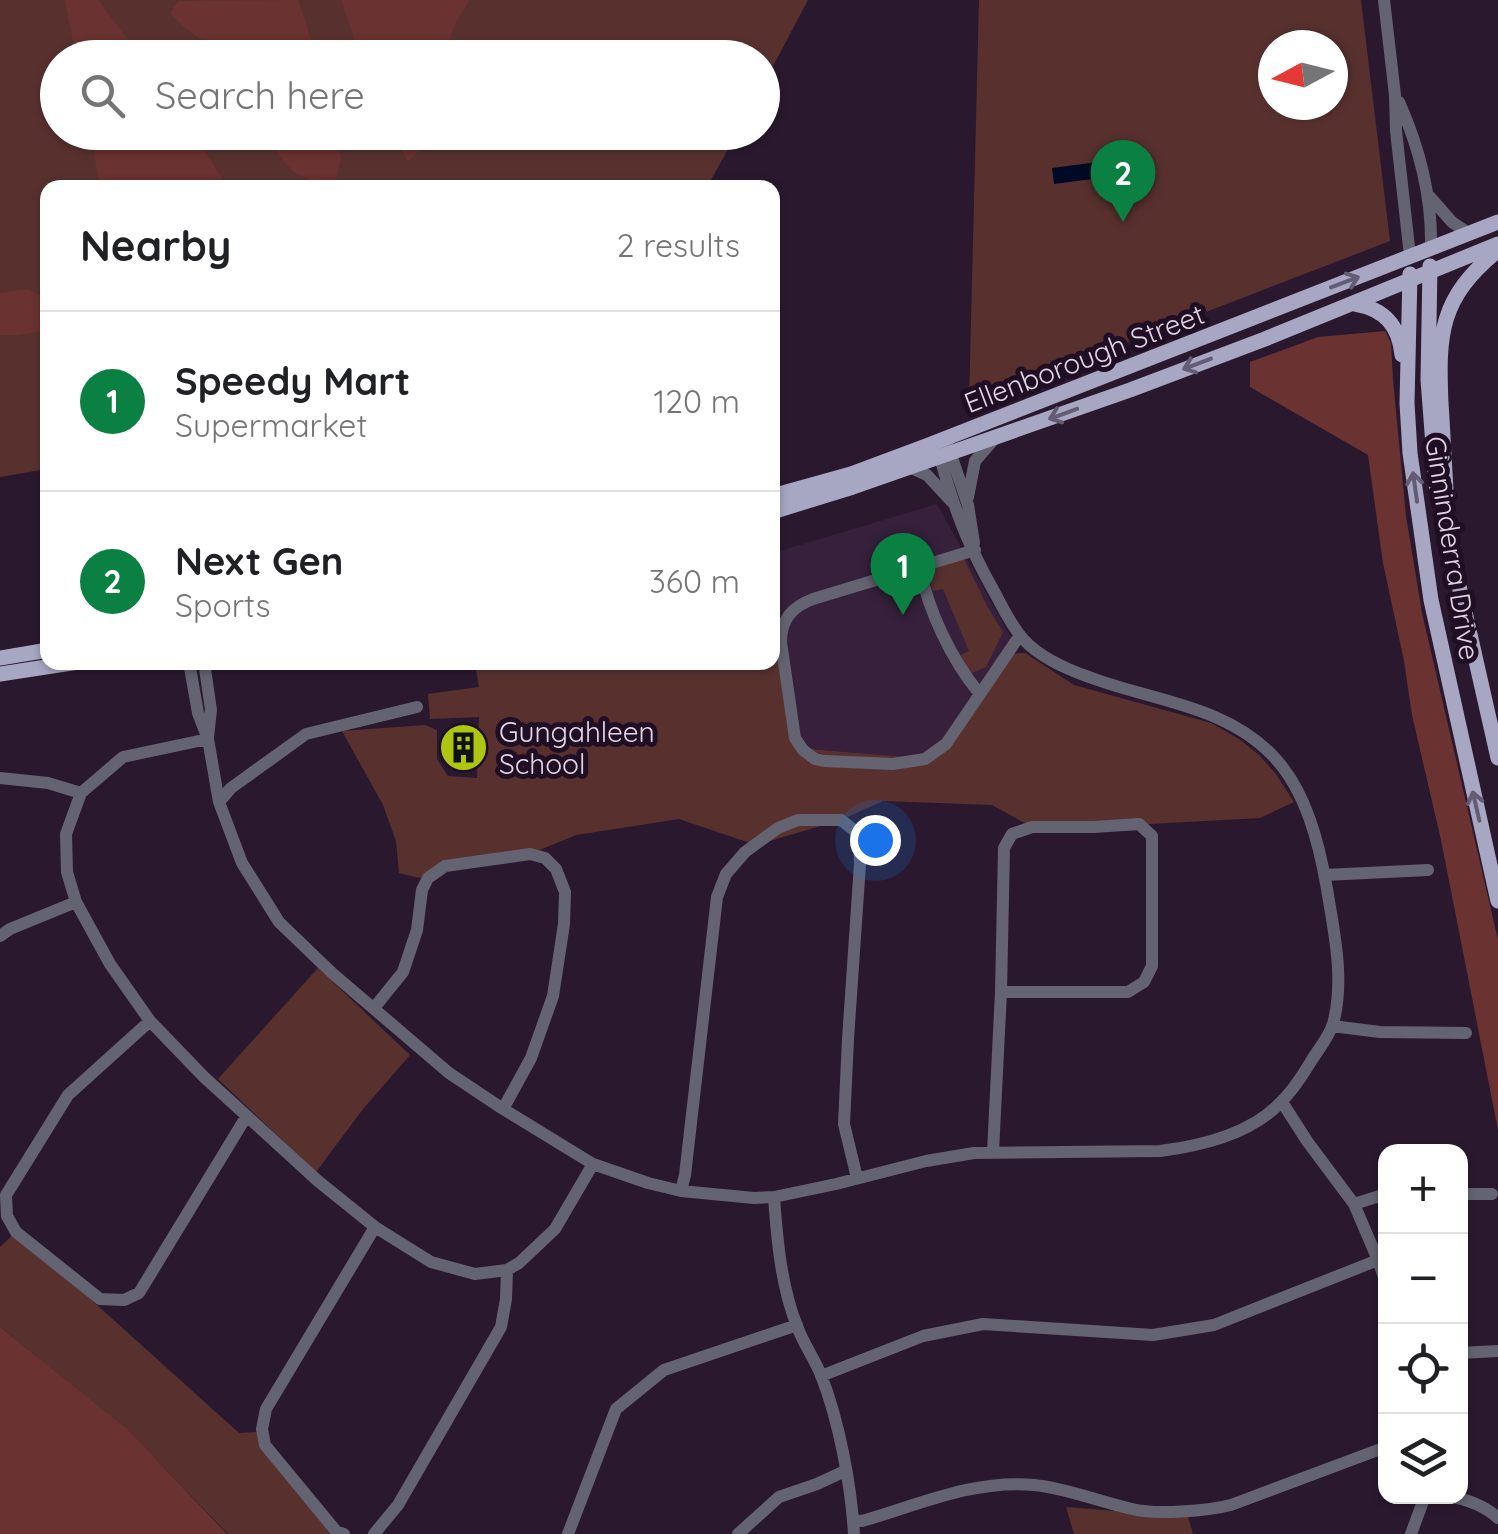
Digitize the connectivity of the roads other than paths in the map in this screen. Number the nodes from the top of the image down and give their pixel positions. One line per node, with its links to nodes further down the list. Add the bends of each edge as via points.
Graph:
1 (1384, 0): 2 (street)
2 (1395, 96): 3 (street); 8 (street)
3 (1428, 194): 5 (street); 7 (street)
4 (1498, 222): 5 (main road, Ellenborough Street)
5 (1468, 233): 7 (main road, Ellenborough Street)
6 (1498, 247): 9 (main road, Ellenborough Street); 20 (main road, via 1459,289 1440,340)
7 (1431, 248): 8 (main road, Ellenborough Street); 9 (main road, Ginninderra Drive)
8 (1410, 256): 10 (main road, Ginninderra Drive); 14 (main road, Ellenborough Street, one-way to 8)
9 (1429, 273): 10 (main road, Ellenborough Street); 20 (main road, Ginninderra Drive, via 1432,448)
10 (1410, 280): 11 (main road, Ellenborough Street); 12 (main road, Ginninderra Drive)
11 (1351, 304): 12 (main road, via 1378,311 1394,326); 13 (main road, Ellenborough Street, one-way to 13)
12 (1407, 403): 39 (main road, Ginninderra Drive, one-way to 12, via 1431,600)
13 (995, 438): 14 (main road, Ellenborough Street); 17 (street, via 975,460)
14 (942, 447): 15 (main road, Ellenborough Street); 16 (main road, Ellenborough Street); 17 (street)
15 (909, 467): 17 (street); 18 (main road, Ellenborough Street)
16 (780, 494)
17 (961, 505): 19 (street)
18 (780, 510)
19 (974, 550): 21 (street); 22 (street)
20 (1453, 562): 32 (main road, Ginninderra Drive)
21 (920, 568): 29 (street, via 956,662); 29 (street, via 813,599 789,614 781,642 795,738 802,750 824,761 916,762 946,744)
22 (1020, 636): 29 (street); 37 (street, via 1066,669 1216,715 1251,736 1292,778)
23 (40, 651): 24 (main road)
24 (0, 658)
25 (40, 668): 28 (main road)
26 (190, 670): 31 (street)
27 (205, 670): 31 (street)
28 (0, 674)
29 (979, 692)
30 (418, 707): 35 (street, via 306,734)
31 (208, 739): 34 (street, via 123,757); 35 (street)
32 (1498, 758)
33 (0, 778): 34 (street)
34 (81, 793): 38 (street, via 66,834)
35 (219, 802): 42 (street, via 242,863 280,922)
36 (1428, 870): 37 (street)
37 (1324, 875): 44 (street, via 1339,974)
38 (76, 902): 40 (street); 43 (street)
39 (1498, 902)
40 (0, 936)
41 (1001, 992): 41 (street, via 1004,848 1012,834 1032,827 1139,824 1152,836 1152,966 1144,982 1128,992); 51 (street)
42 (374, 1008): 47 (street); 47 (street, via 403,972 428,878 445,866 530,854 545,858 565,892 553,996 531,1058)
43 (150, 1021): 49 (street); 49 (street, via 68,1095 6,1194 16,1232 100,1299 139,1293)
44 (1332, 1026): 45 (street); 46 (street)
45 (1466, 1034)
46 (1282, 1102): 48 (street); 50 (street)
47 (502, 1110): 52 (street)
48 (1270, 1112): 50 (street); 51 (street, via 1188,1148)
49 (246, 1117): 60 (street)
50 (1306, 1141): 59 (street)
51 (993, 1152): 53 (street)
52 (593, 1164): 54 (street); 62 (street, via 555,1229)
53 (857, 1178): 54 (street, via 844,1124 859,834 841,820 798,820 745,852 717,896); 57 (street)
54 (681, 1190): 57 (street)
55 (1468, 1194): 56 (street)
56 (1492, 1194)
57 (774, 1196): 63 (street)
58 (1378, 1196): 59 (street)
59 (1354, 1204): 61 (street)
60 (375, 1227): 62 (street, via 431,1262 475,1274); 73 (street, via 266,1409 262,1429 264,1445)
61 (1378, 1260): 66 (street, via 1214,1325 1153,1335 983,1324 924,1336)
62 (507, 1270): 74 (street, via 501,1327 398,1505)
63 (797, 1326): 66 (street); 75 (street, via 664,1370 616,1409)
64 (1498, 1351): 65 (street)
65 (1468, 1353)
66 (822, 1376): 68 (street)
67 (1378, 1450): 72 (street, via 1206,1511 1134,1510 1017,1484 974,1487)
68 (845, 1471): 72 (street); 76 (street, via 779,1497)
69 (1468, 1501): 71 (street)
70 (1422, 1504): 77 (street)
71 (1498, 1518)
72 (853, 1527)
73 (344, 1534)
74 (374, 1534)
75 (568, 1534)
76 (738, 1534)
77 (1412, 1534)

